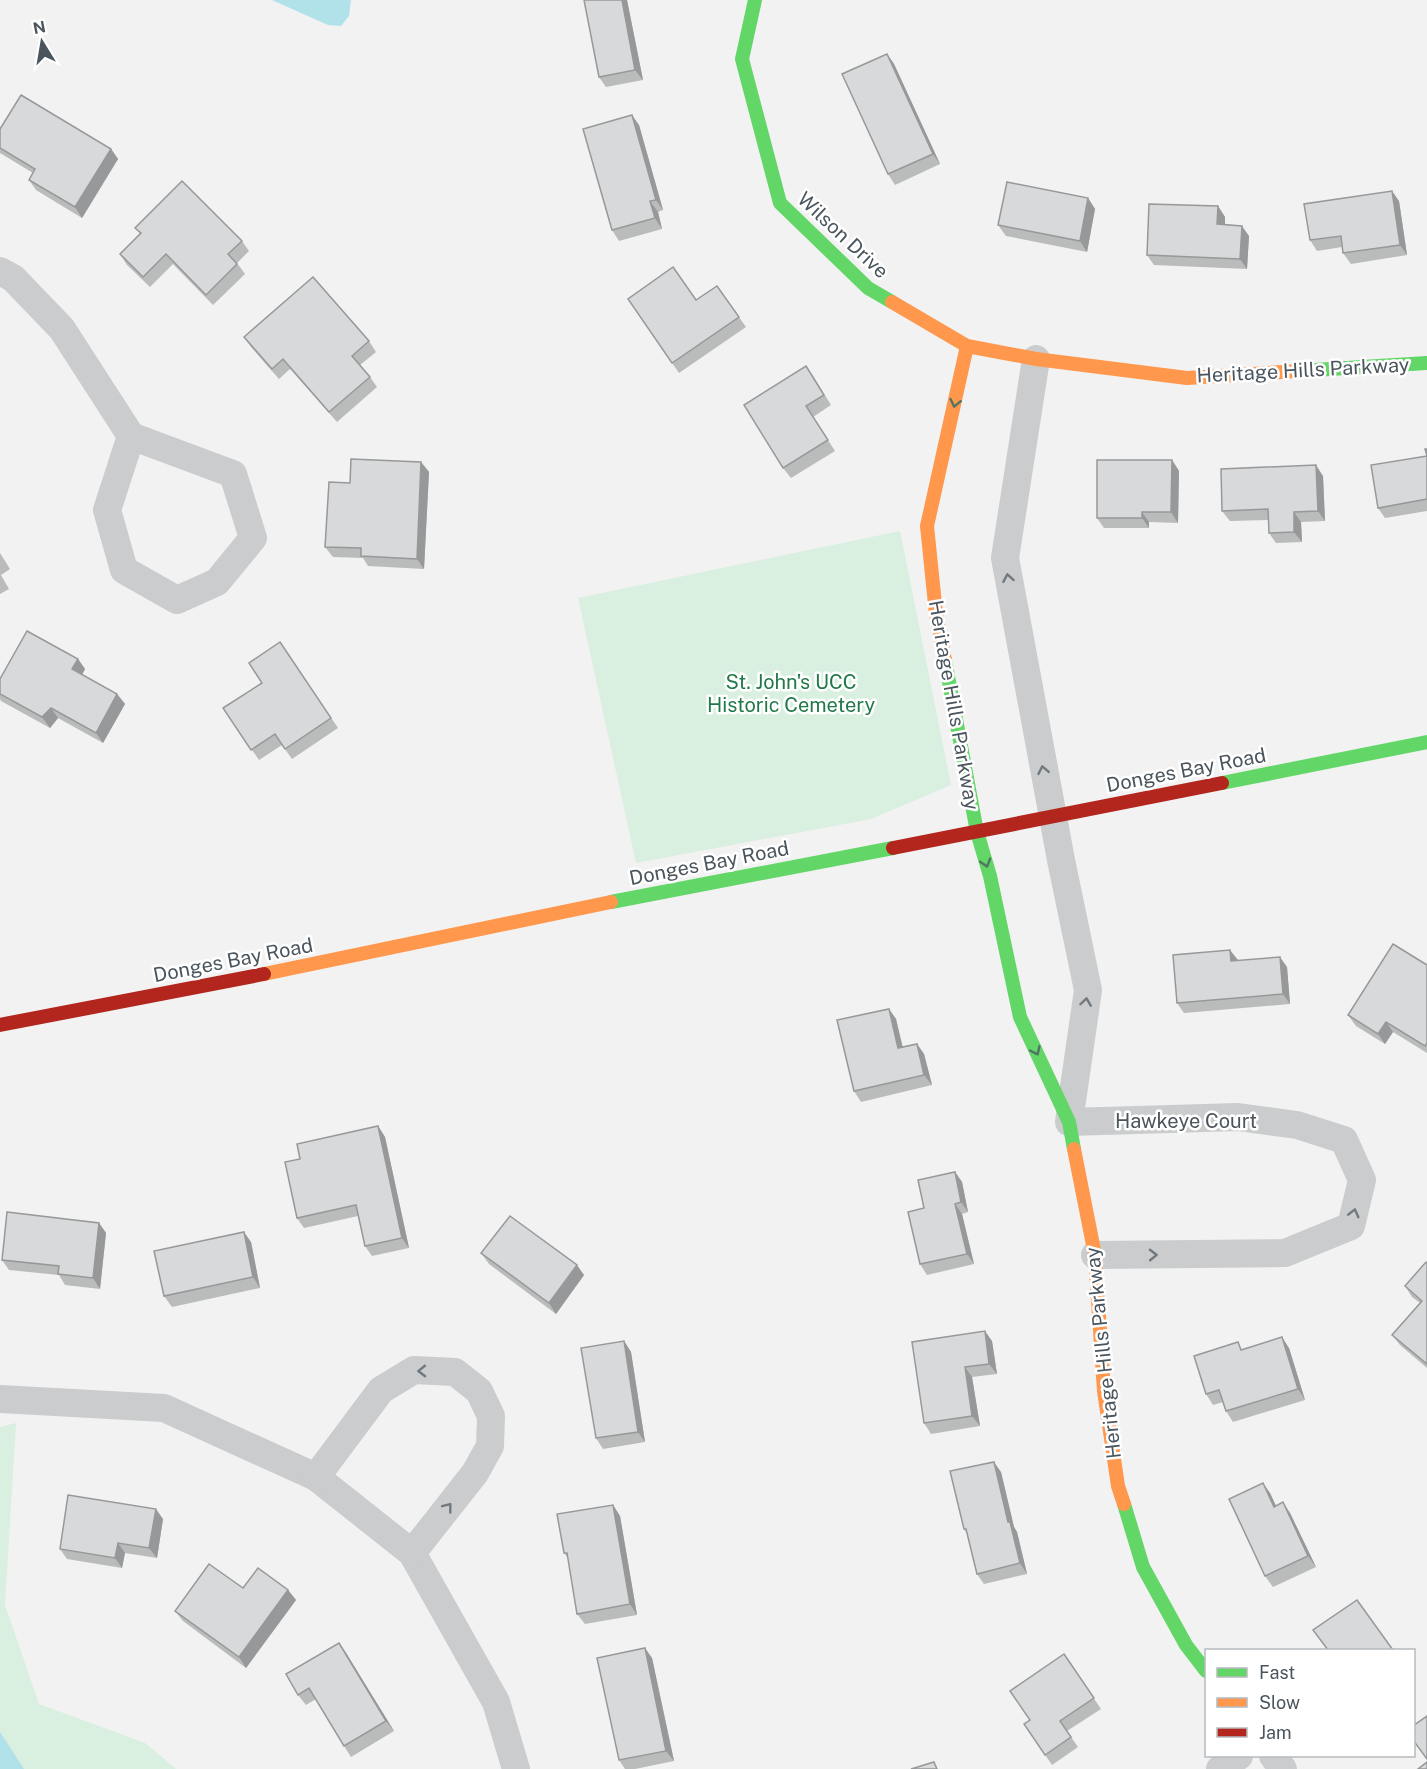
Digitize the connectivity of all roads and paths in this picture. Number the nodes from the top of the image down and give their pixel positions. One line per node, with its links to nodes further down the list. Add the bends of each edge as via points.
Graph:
1 (755, 0): 3 (street, Wilson Drive, via 742,59 780,203 868,288)
2 (0, 271): 6 (street, via 13,278 62,328)
3 (967, 346): 4 (street, Heritage Hills Parkway); 9 (street, Heritage Hills Parkway, one-way to 9, via 927,526 936,614)
4 (1036, 359): 5 (street, Heritage Hills Parkway, via 1187,378); 8 (street, Heritage Hills Parkway, one-way to 4, via 1005,558)
5 (1427, 363)
6 (131, 436): 6 (street, via 107,510 124,570 177,600 217,582 253,538 233,474)
7 (1427, 742): 8 (street, Donges Bay Road)
8 (1053, 817): 9 (street, Donges Bay Road); 11 (street, Heritage Hills Parkway, one-way to 8, via 1088,990)
9 (977, 832): 10 (street, Donges Bay Road); 11 (street, Heritage Hills Parkway, one-way to 11, via 1020,1017)
10 (0, 1025)
11 (1069, 1122): 12 (street, Heritage Hills Parkway); 12 (street, Hawkeye Court, one-way to 11, via 1285,1253 1351,1226 1362,1180 1344,1140 1297,1125 1238,1117)
12 (1095, 1256): 16 (street, Heritage Hills Parkway, via 1104,1391 1118,1486 1143,1567 1186,1645)
13 (0, 1399): 14 (street, via 164,1408)
14 (316, 1477): 15 (street); 15 (street, one-way to 14, via 475,1473 490,1446 491,1416 479,1391 455,1372 414,1370 381,1390)
15 (412, 1553): 18 (street, via 496,1702)
16 (1205, 1670)
17 (1236, 1757): 19 (street)
18 (516, 1769)
19 (1220, 1769)

